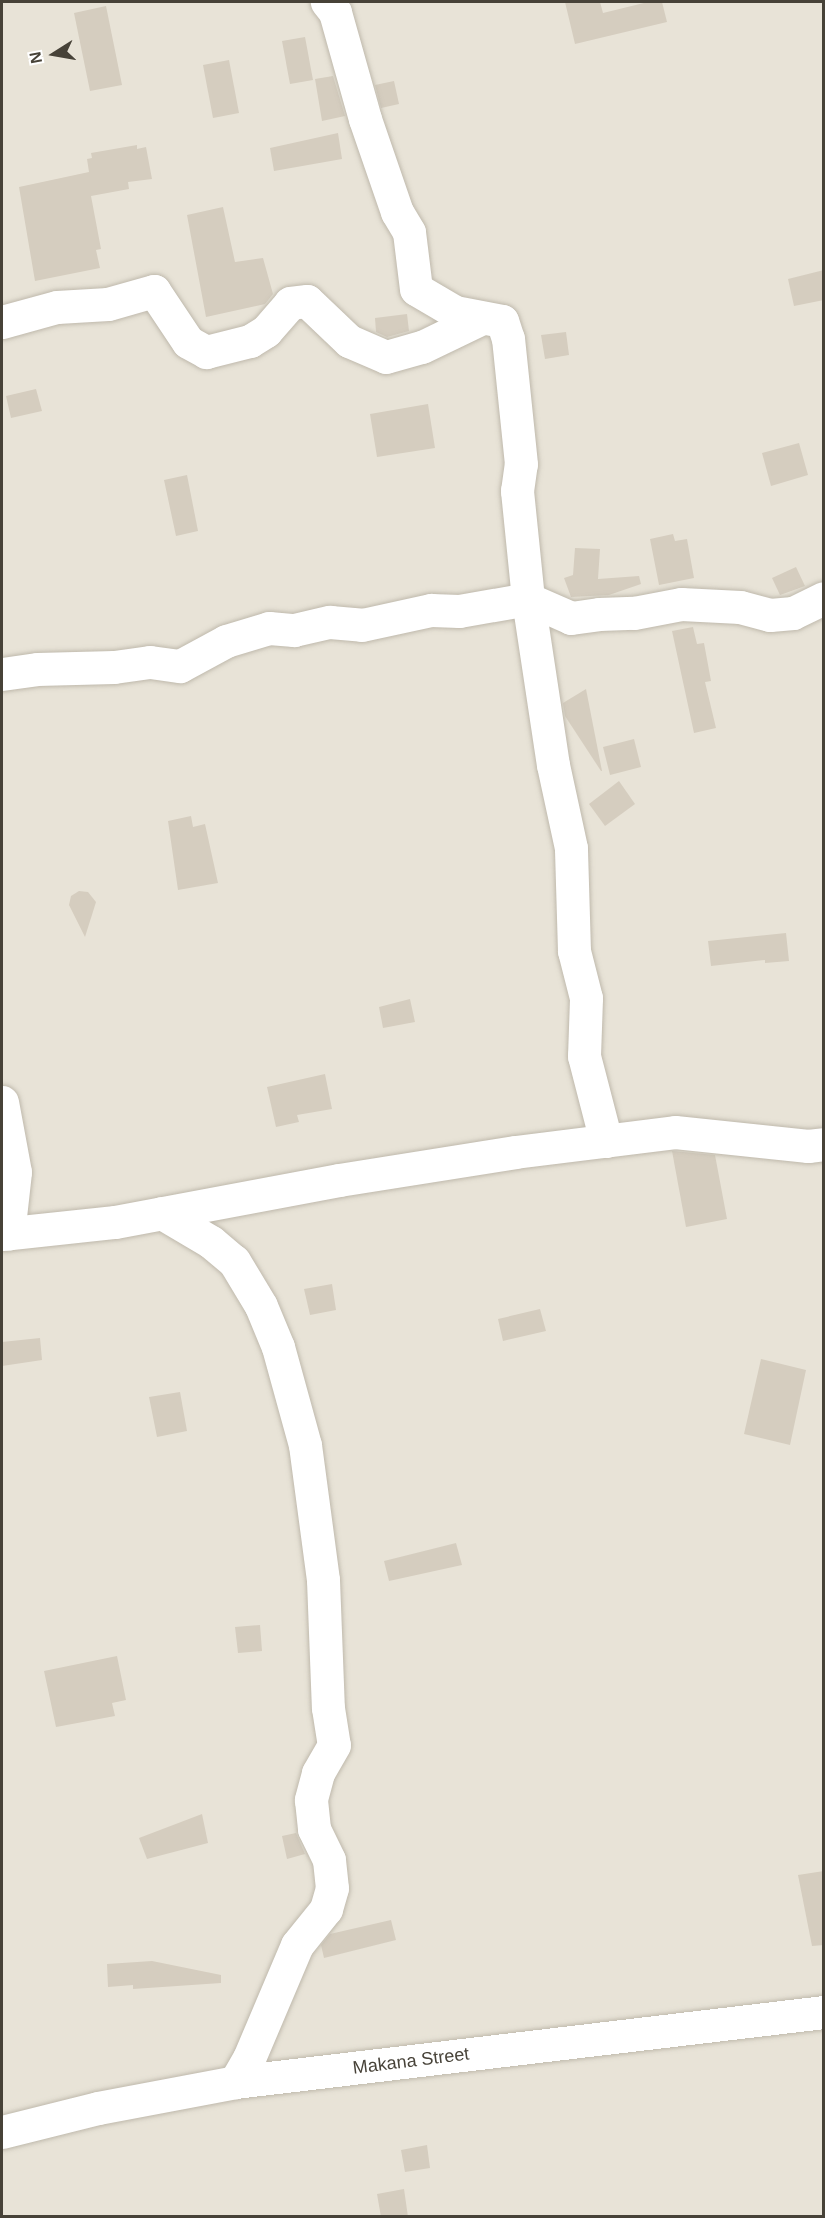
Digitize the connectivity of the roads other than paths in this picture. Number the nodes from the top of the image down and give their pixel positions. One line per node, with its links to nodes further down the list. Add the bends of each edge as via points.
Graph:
1 (327, 2): 2 (street, via 335,12 365,119 409,232 417,289 455,312)
2 (480, 319): 3 (street, via 422,347 386,357 349,341 308,302 290,303 266,331 250,341 206,352 188,342 154,291 108,304 57,307); 5 (street, via 502,321 508,339 521,464 517,491)
3 (2, 322)
4 (824, 598): 5 (street, via 793,613 770,615 740,607 681,604 634,614 571,618)
5 (528, 599): 6 (street, via 459,611 431,610 362,625 330,622 294,630 268,628 226,641 180,666 150,663); 8 (street, via 571,848 574,951 586,998 584,1056)
6 (2, 674)
7 (2, 1102): 11 (street, via 15,1172)
8 (606, 1141): 9 (street, via 675,1132 808,1146); 10 (street, via 339,1180)
9 (824, 1144)
10 (162, 1213): 11 (street); 13 (street, via 211,1242 234,1261 261,1306 278,1347 305,1445 323,1580 328,1708 334,1745 318,1773 311,1800 314,1829 329,1860 332,1888 326,1909 297,1945)
11 (4, 1234)
12 (824, 2012): 13 (street, Makana Street)
13 (235, 2082): 14 (street, Makana Street, via 98,2108)
14 (2, 2132)

